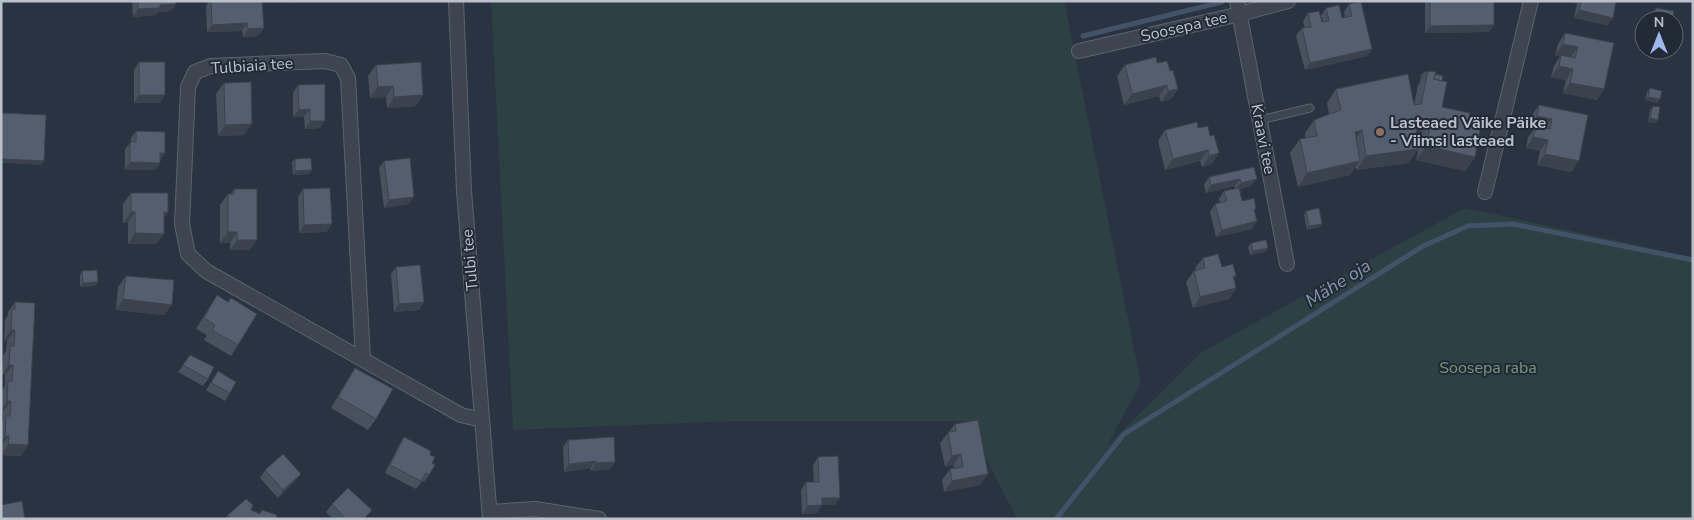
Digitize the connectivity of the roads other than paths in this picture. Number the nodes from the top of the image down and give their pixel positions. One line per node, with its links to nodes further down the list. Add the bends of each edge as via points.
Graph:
1 (456, 1): 11 (street, Tulbi tee, via 464,191)
2 (1288, 1): 4 (street, Soosepa tee)
3 (1531, 1): 8 (street)
4 (1239, 8): 5 (street, Soosepa tee); 7 (street, Kraavi tee)
5 (1079, 51)
6 (1310, 108): 7 (lane)
7 (1260, 120): 9 (street, Kraavi tee)
8 (1485, 192)
9 (1287, 264)
10 (363, 359): 10 (street, Tulbiaia tee, via 206,271 188,254 182,224 188,87 195,72 211,66 325,61 341,65 348,78); 11 (street, Tulbiaia tee, via 461,415)
11 (482, 420): 12 (street, Tulbi tee)
12 (490, 515): 13 (street, via 534,509)
13 (599, 519)

